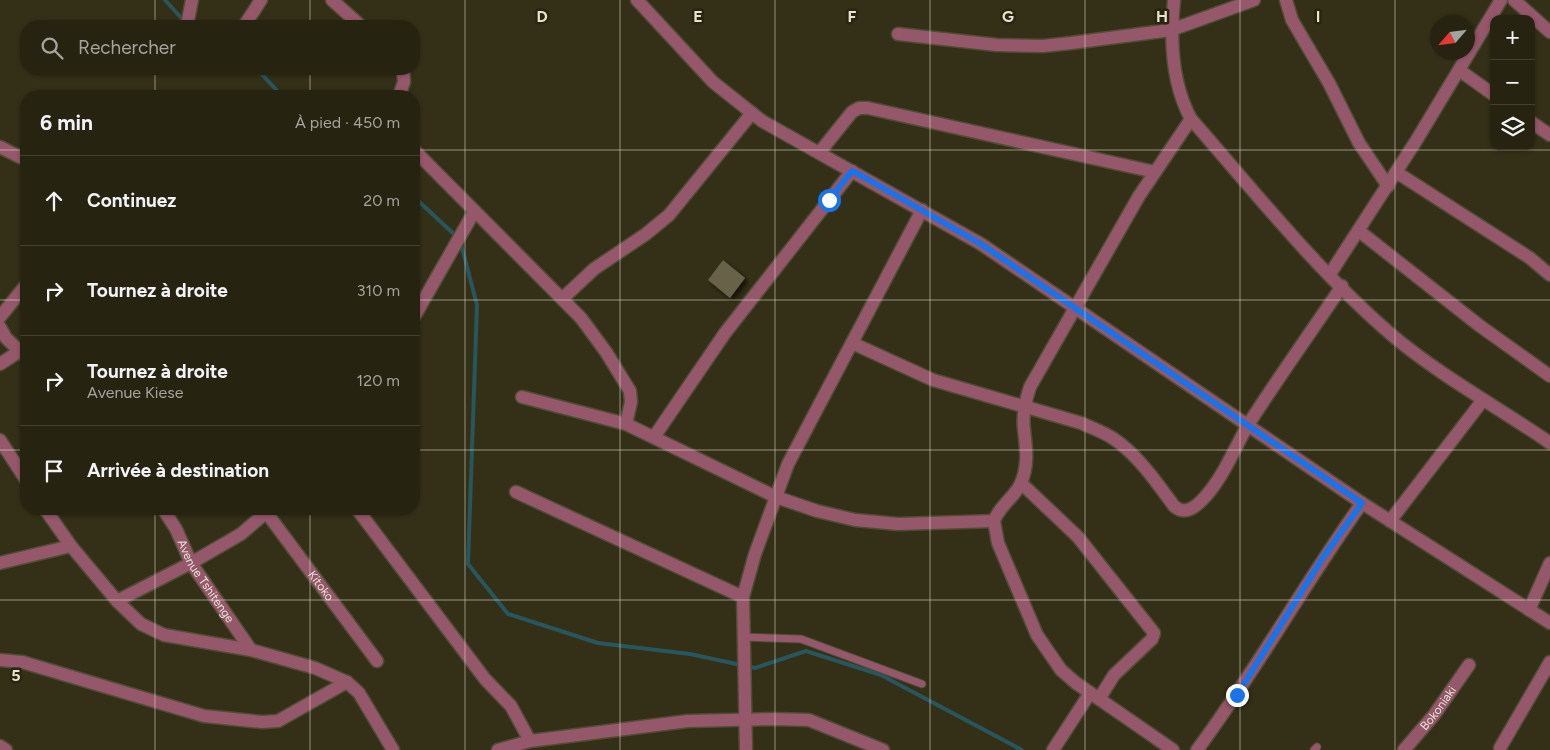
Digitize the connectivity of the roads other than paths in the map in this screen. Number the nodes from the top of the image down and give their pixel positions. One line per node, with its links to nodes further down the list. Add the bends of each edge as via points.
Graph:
1 (192, 0): 10 (street)
2 (262, 0): 11 (street)
3 (332, 0): 12 (street)
4 (637, 0): 20 (street, via 712,82)
5 (1174, 0): 13 (street)
6 (1254, 0): 13 (street)
7 (1286, 0): 31 (street, via 1292,20 1359,143)
8 (1502, 0): 16 (street)
9 (1514, 0): 14 (street)
10 (188, 20)
11 (248, 20)
12 (354, 20)
13 (1171, 30): 15 (street, via 1044,46 996,45); 21 (street, via 1180,88)
14 (1550, 32)
15 (898, 34)
16 (1459, 70): 19 (street); 30 (street)
17 (403, 75): 18 (street)
18 (402, 90)
19 (1490, 92)
20 (752, 113): 25 (street); 39 (street, via 668,214 646,234 594,269)
21 (1191, 119): 29 (street); 35 (street)
22 (1535, 125): 23 (street)
23 (1550, 135)
24 (0, 147): 27 (street)
25 (819, 153): 28 (street); 29 (street, via 852,112 868,108)
26 (420, 156): 33 (street)
27 (20, 157)
28 (852, 171): 32 (street); 54 (street, via 725,333)
29 (1155, 172): 41 (street)
30 (1396, 172): 31 (street); 36 (street, via 1530,258)
31 (1388, 186): 34 (street)
32 (922, 210): 41 (street, via 981,244); 44 (street)
33 (474, 212): 39 (street); 40 (street)
34 (1359, 230): 35 (street); 48 (street, via 1480,326)
35 (1330, 274): 37 (street)
36 (1550, 275)
37 (1342, 286): 50 (street, via 1399,340); 53 (street)
38 (20, 292): 42 (street)
39 (562, 299): 52 (street, via 581,318 630,391)
40 (420, 306)
41 (1075, 309): 51 (street, via 1030,386); 53 (street)
42 (0, 317)
43 (0, 327): 45 (street)
44 (852, 343): 51 (street, via 933,380); 60 (street, via 788,464)
45 (20, 351)
46 (20, 355): 47 (street)
47 (0, 364)
48 (1550, 376)
49 (522, 397): 52 (street)
50 (1482, 400): 56 (street); 68 (street)
51 (1025, 408): 53 (street, via 1081,423 1114,438 1137,460 1179,511 1192,508 1205,497 1222,474); 58 (street, via 1027,457)
52 (626, 424): 54 (street)
53 (1248, 426): 61 (street)
54 (654, 437): 60 (street)
55 (0, 440): 57 (street)
56 (1550, 443)
57 (20, 471)
58 (1021, 483): 67 (street); 85 (street, via 1078,537 1154,633 1152,639)
59 (516, 492): 73 (street)
60 (776, 497): 67 (street, via 855,520 898,524); 73 (street)
61 (1362, 503): 68 (street); 98 (street, via 1322,559 1229,707)
62 (49, 515): 69 (street)
63 (167, 515): 71 (street, Avenue Tshitenge)
64 (262, 515): 71 (street, via 241,534)
65 (272, 515): 80 (street, Kitoko)
66 (362, 515): 87 (street, via 485,679 511,706)
67 (994, 521): 85 (street, via 998,543 1037,635 1061,670)
68 (1390, 521): 75 (street)
69 (71, 546): 70 (street); 74 (street)
70 (0, 563)
71 (191, 563): 74 (street); 78 (street, Avenue Tshitenge)
72 (1550, 563): 75 (street)
73 (743, 597): 77 (street)
74 (117, 600): 78 (street, via 152,631)
75 (1529, 610): 76 (street)
76 (1550, 624)
77 (742, 637): 84 (lane, via 801,639); 86 (street)
78 (251, 650): 83 (street, via 315,668)
79 (0, 660): 83 (street, via 22,662 204,716 262,722 278,721)
80 (376, 660)
81 (1550, 662): 90 (street)
82 (1469, 665): 99 (street, Bokoniaki, via 1434,715)
83 (347, 682): 92 (street, via 359,693)
84 (922, 684)
85 (1094, 696): 96 (street); 97 (street)
86 (744, 721): 87 (street, via 688,721); 94 (street); 95 (street, via 809,720)
87 (530, 741): 89 (street)
88 (0, 746): 91 (street)
89 (515, 748): 93 (street)
90 (1500, 748)
91 (6, 750)
92 (394, 750)
93 (498, 750)
94 (746, 750)
95 (884, 750)
96 (1053, 750)
97 (1173, 750)
98 (1197, 750)
99 (1404, 750)

